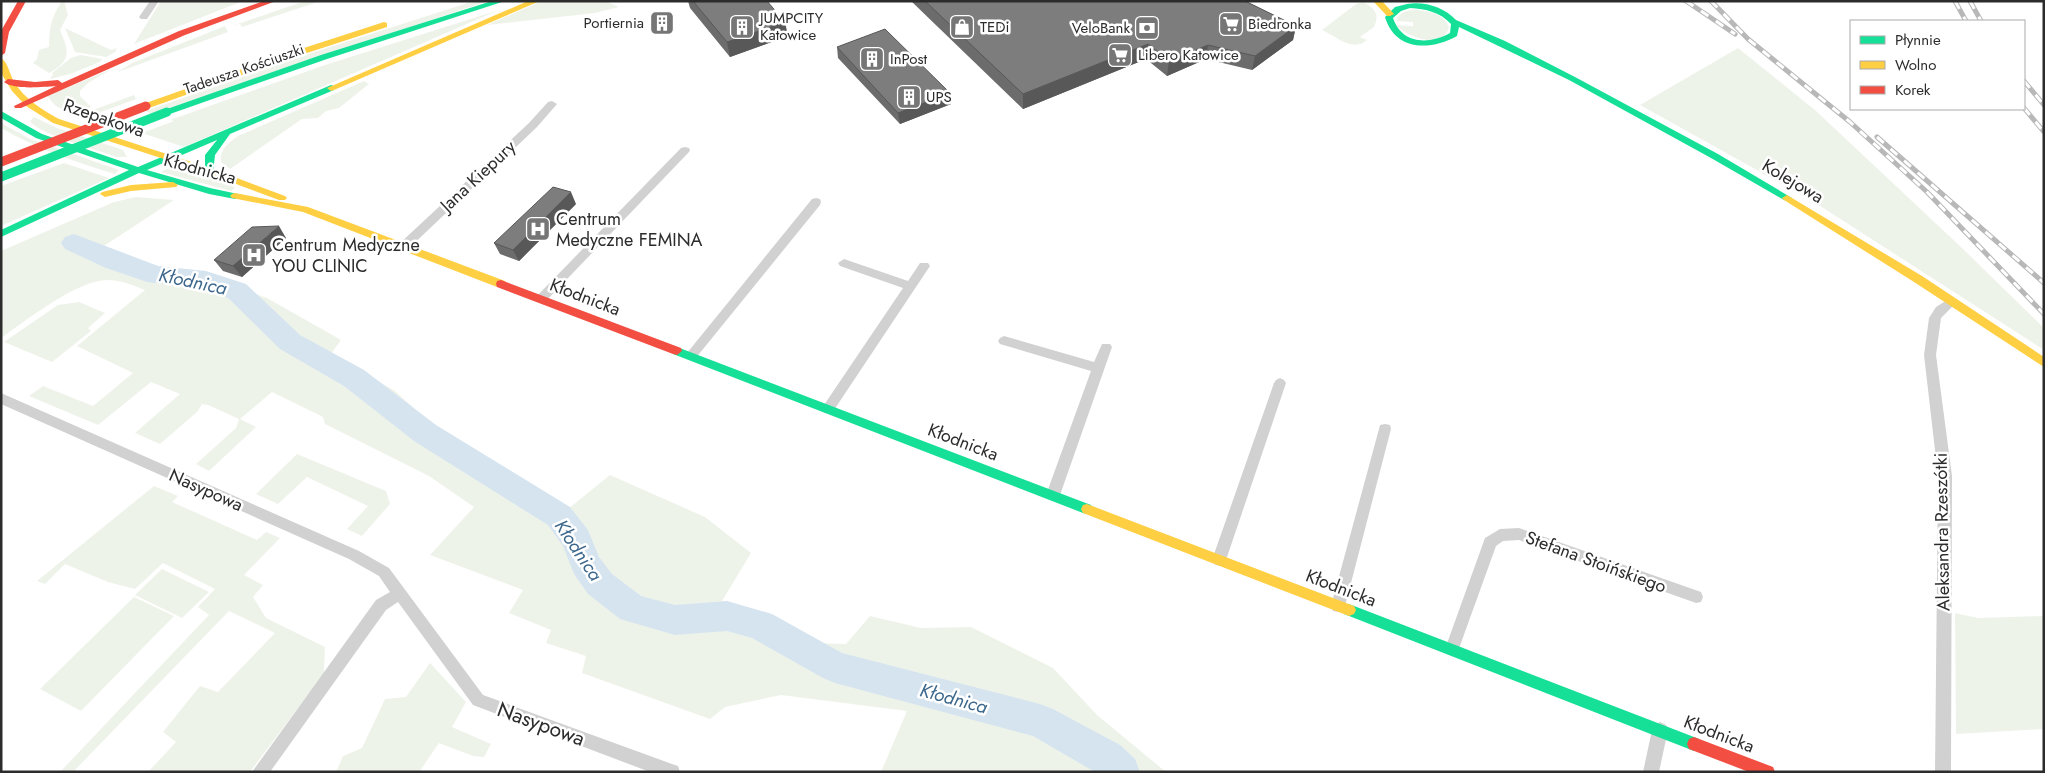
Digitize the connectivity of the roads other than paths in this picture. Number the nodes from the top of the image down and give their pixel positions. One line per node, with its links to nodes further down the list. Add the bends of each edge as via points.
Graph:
1 (22, 1): 15 (street, via 5,32)
2 (155, 1): 11 (street)
3 (272, 1): 17 (street)
4 (464, 1): 25 (street, Tadeusza Kościuszki, bridge, via 273,61)
5 (501, 1): 28 (street, Tadeusza Kościuszki, bridge, via 324,57 167,112)
6 (536, 1): 22 (street)
7 (1377, 1): 10 (street)
8 (1404, 4): 9 (street); 10 (street)
9 (1425, 4): 12 (street, Kolejowa)
10 (1390, 14): 13 (street, Kolejowa, via 1390,26 1406,39 1431,44)
11 (144, 17)
12 (1454, 22): 13 (street, via 1456,30); 14 (street, Kolejowa)
13 (1450, 38): 14 (street, Kolejowa, via 1468,38)
14 (1513, 49): 39 (street, Kolejowa, via 1564,73 1710,153)
15 (1, 53)
16 (1, 61): 18 (street, Rzepakowa)
17 (82, 76): 18 (street, via 46,84); 19 (street)
18 (8, 82): 19 (street, Rzepakowa)
19 (26, 102): 21 (street); 24 (street, Rzepakowa, via 35,111 68,126)
20 (552, 104): 34 (street, Jana Kiepury)
21 (1, 113): 26 (street, via 39,136)
22 (230, 132): 24 (street); 27 (street, via 210,153)
23 (685, 150): 38 (street)
24 (167, 158): 26 (street); 27 (street, Rzepakowa)
25 (1, 162)
26 (138, 170): 29 (street, Kłodnicka); 31 (street)
27 (210, 171): 32 (street, Rzepakowa)
28 (1, 177)
29 (188, 185): 31 (street, via 131,188); 32 (street, Kłodnicka, via 263,203)
30 (816, 202): 42 (street)
31 (65, 205): 33 (street)
32 (305, 209): 34 (street, Kłodnicka)
33 (1, 234)
34 (403, 247): 38 (street, Kłodnicka)
35 (844, 264): 37 (street)
36 (924, 266): 37 (street)
37 (911, 286): 47 (street)
38 (541, 299): 42 (street, Kłodnicka)
39 (1952, 300): 43 (street, Kolejowa); 60 (street, Aleksandra Rzeszótki, via 1940,310 1930,342 1945,476)
40 (1004, 341): 44 (street)
41 (1106, 347): 44 (street)
42 (691, 356): 47 (street, Kłodnicka)
43 (2044, 363)
44 (1099, 368): 49 (street)
45 (1280, 383): 50 (street)
46 (1, 398): 51 (street, Nasypowa, via 354,556 384,572)
47 (828, 409): 49 (street, Kłodnicka)
48 (1385, 429): 53 (street)
49 (1053, 495): 50 (street, Kłodnicka)
50 (1218, 560): 53 (street, Kłodnicka)
51 (401, 593): 56 (street, via 381,606); 57 (street, Nasypowa, via 478,700)
52 (1696, 597): 54 (street, Stefana Stoińskiego, via 1519,534 1500,535 1490,542)
53 (1338, 606): 54 (street, Kłodnicka)
54 (1452, 649): 55 (street, Kłodnicka)
55 (1660, 730): 58 (street); 59 (street, Kłodnicka)
56 (260, 772)
57 (672, 772)
58 (1651, 772)
59 (1768, 772)
60 (1943, 772)

